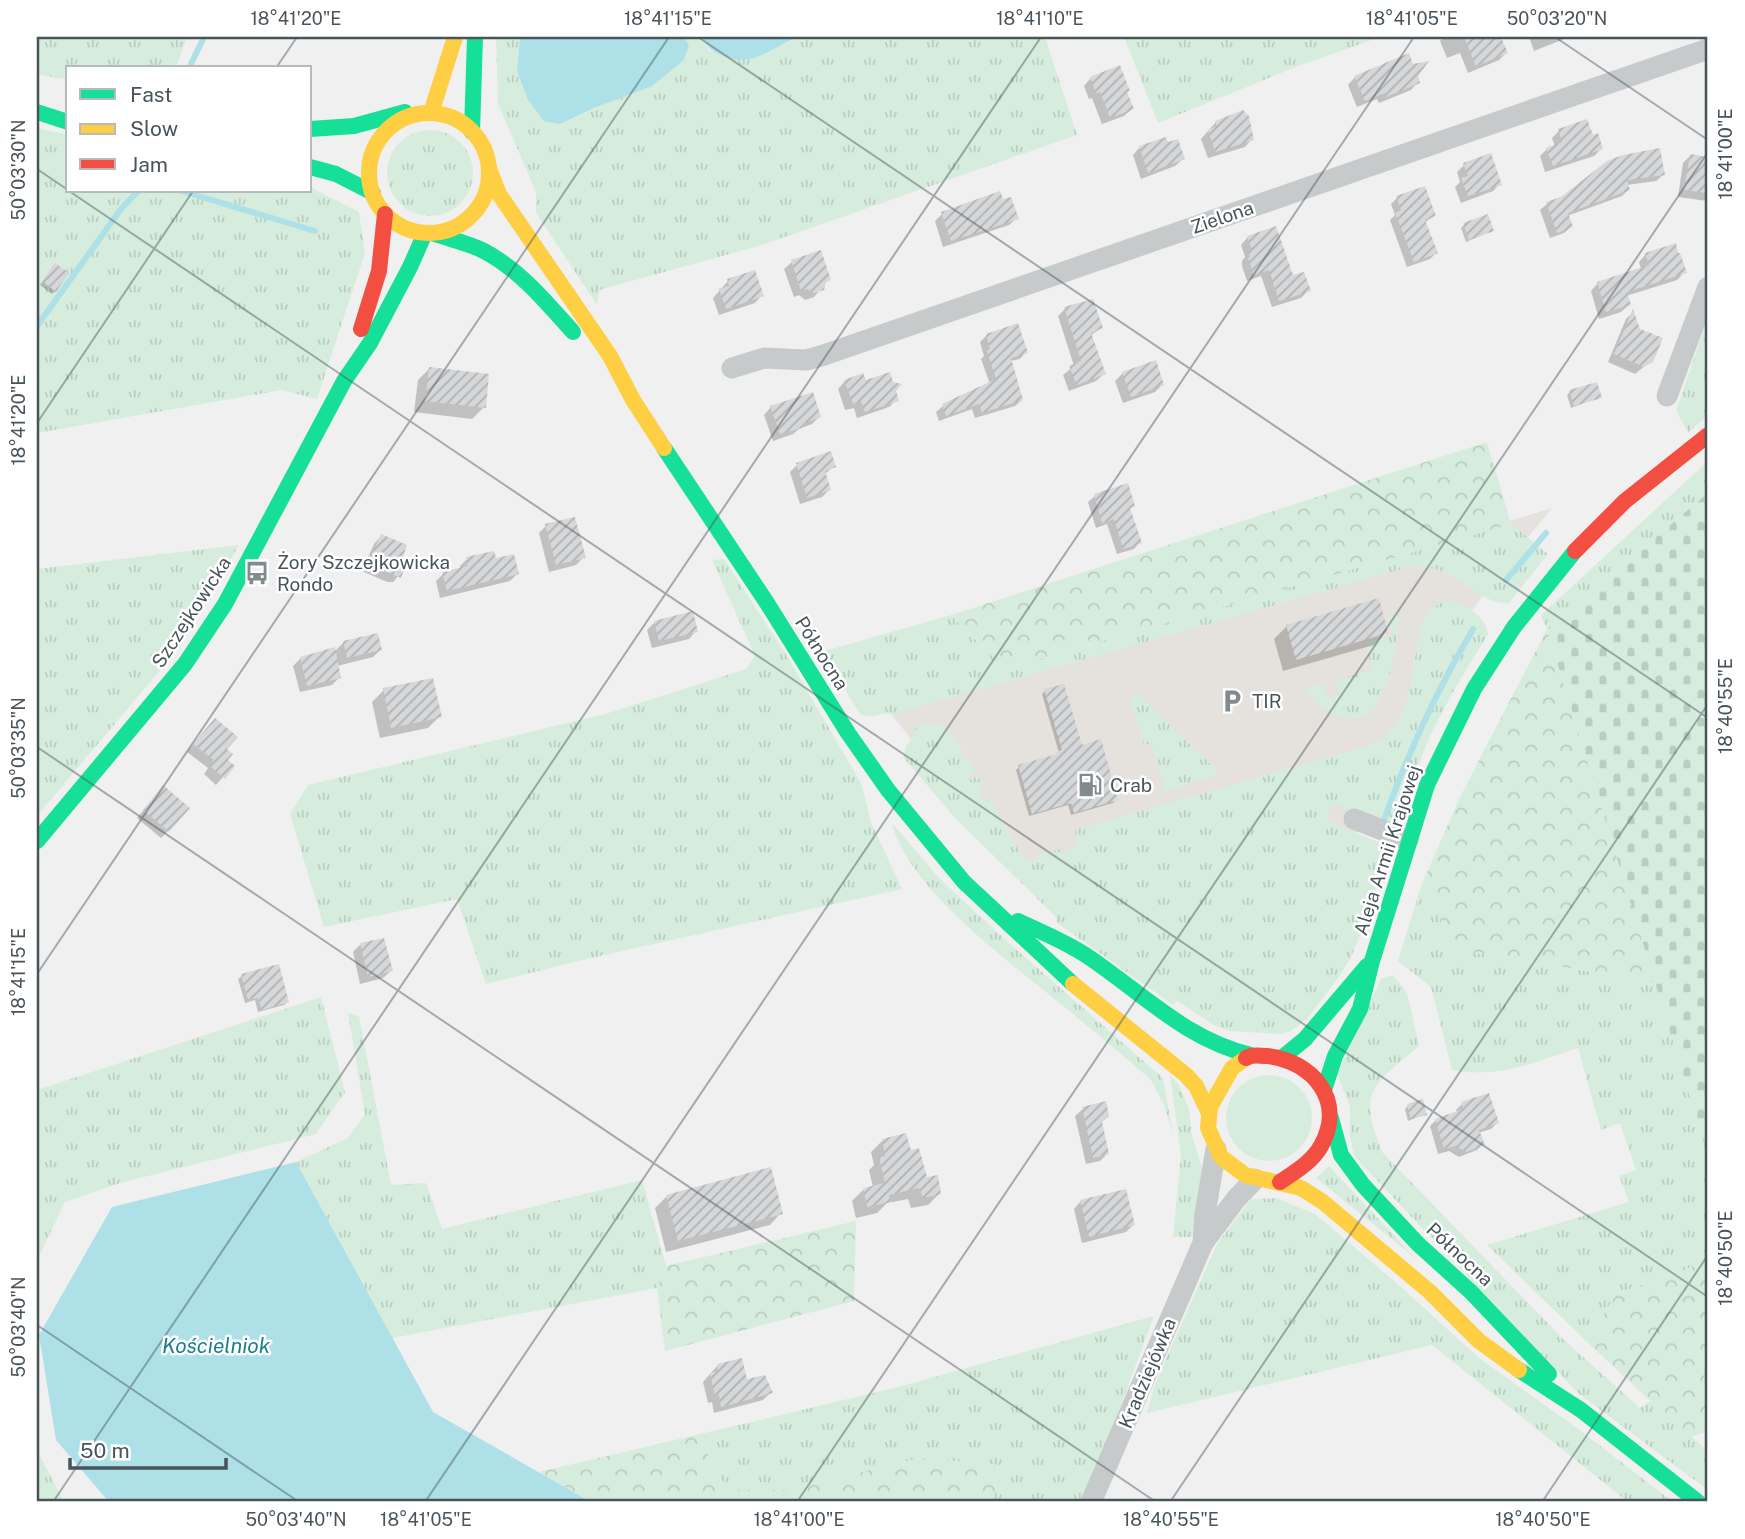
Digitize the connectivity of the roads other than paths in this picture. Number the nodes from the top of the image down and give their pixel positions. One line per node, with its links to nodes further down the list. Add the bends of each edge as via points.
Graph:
1 (455, 37): 7 (main road)
2 (475, 37): 10 (main road)
3 (1708, 49): 17 (street, Zielona, via 821,356 764,358)
4 (37, 106): 5 (main road)
5 (66, 109)
6 (37, 112): 8 (main road)
7 (432, 113): 9 (main road, via 403,112 354,127); 10 (main road, via 450,117); 13 (main road, via 406,118 381,138 370,164)
8 (66, 120)
9 (312, 129)
10 (472, 132): 12 (main road, via 484,149)
11 (312, 168): 13 (main road)
12 (489, 168): 15 (main road, via 486,191 475,212 456,226); 20 (main road, Północna, via 499,194 610,356)
13 (373, 193): 14 (main road)
14 (385, 214): 15 (main road, via 402,226); 18 (main road, Szczejkowicka, via 379,271)
15 (429, 233): 18 (main road, Szczejkowicka, via 370,343); 20 (main road, Północna, via 488,252 522,278)
16 (1708, 287): 19 (street)
17 (733, 368)
18 (344, 381): 23 (main road, Szczejkowicka, via 238,582 185,664)
19 (1667, 396)
20 (633, 400): 25 (main road, Północna, via 867,762 950,866)
21 (1708, 435): 24 (main road, Aleja Armii Krajowej, via 1592,532 1514,627 1474,689 1427,785)
22 (1354, 819): 24 (street)
23 (37, 841)
24 (1408, 841): 26 (main road, Aleja Armii Krajowej)
25 (997, 912): 27 (main road, Północna, via 1072,946 1205,1040); 30 (main road, Północna, via 1054,968 1186,1075)
26 (1371, 961): 28 (main road, Aleja Armii Krajowej, via 1315,1028); 29 (main road, Aleja Armii Krajowej, via 1360,1009 1335,1056)
27 (1251, 1055): 28 (main road); 30 (main road, via 1227,1076)
28 (1283, 1057): 29 (main road, via 1307,1069)
29 (1324, 1090): 31 (main road)
30 (1209, 1113): 32 (main road, via 1208,1128)
31 (1331, 1118): 34 (main road, via 1310,1159); 36 (main road, Północna, via 1341,1155 1363,1185)
32 (1216, 1149): 33 (main road, via 1236,1170); 35 (street, Kradziejówka)
33 (1255, 1179): 34 (main road); 35 (street, Kradziejówka)
34 (1280, 1182): 36 (main road, Północna, via 1323,1202 1430,1292 1479,1341)
35 (1203, 1243): 37 (street, Kradziejówka)
36 (1581, 1410): 38 (main road, Północna)
37 (1091, 1502)
38 (1698, 1502)

